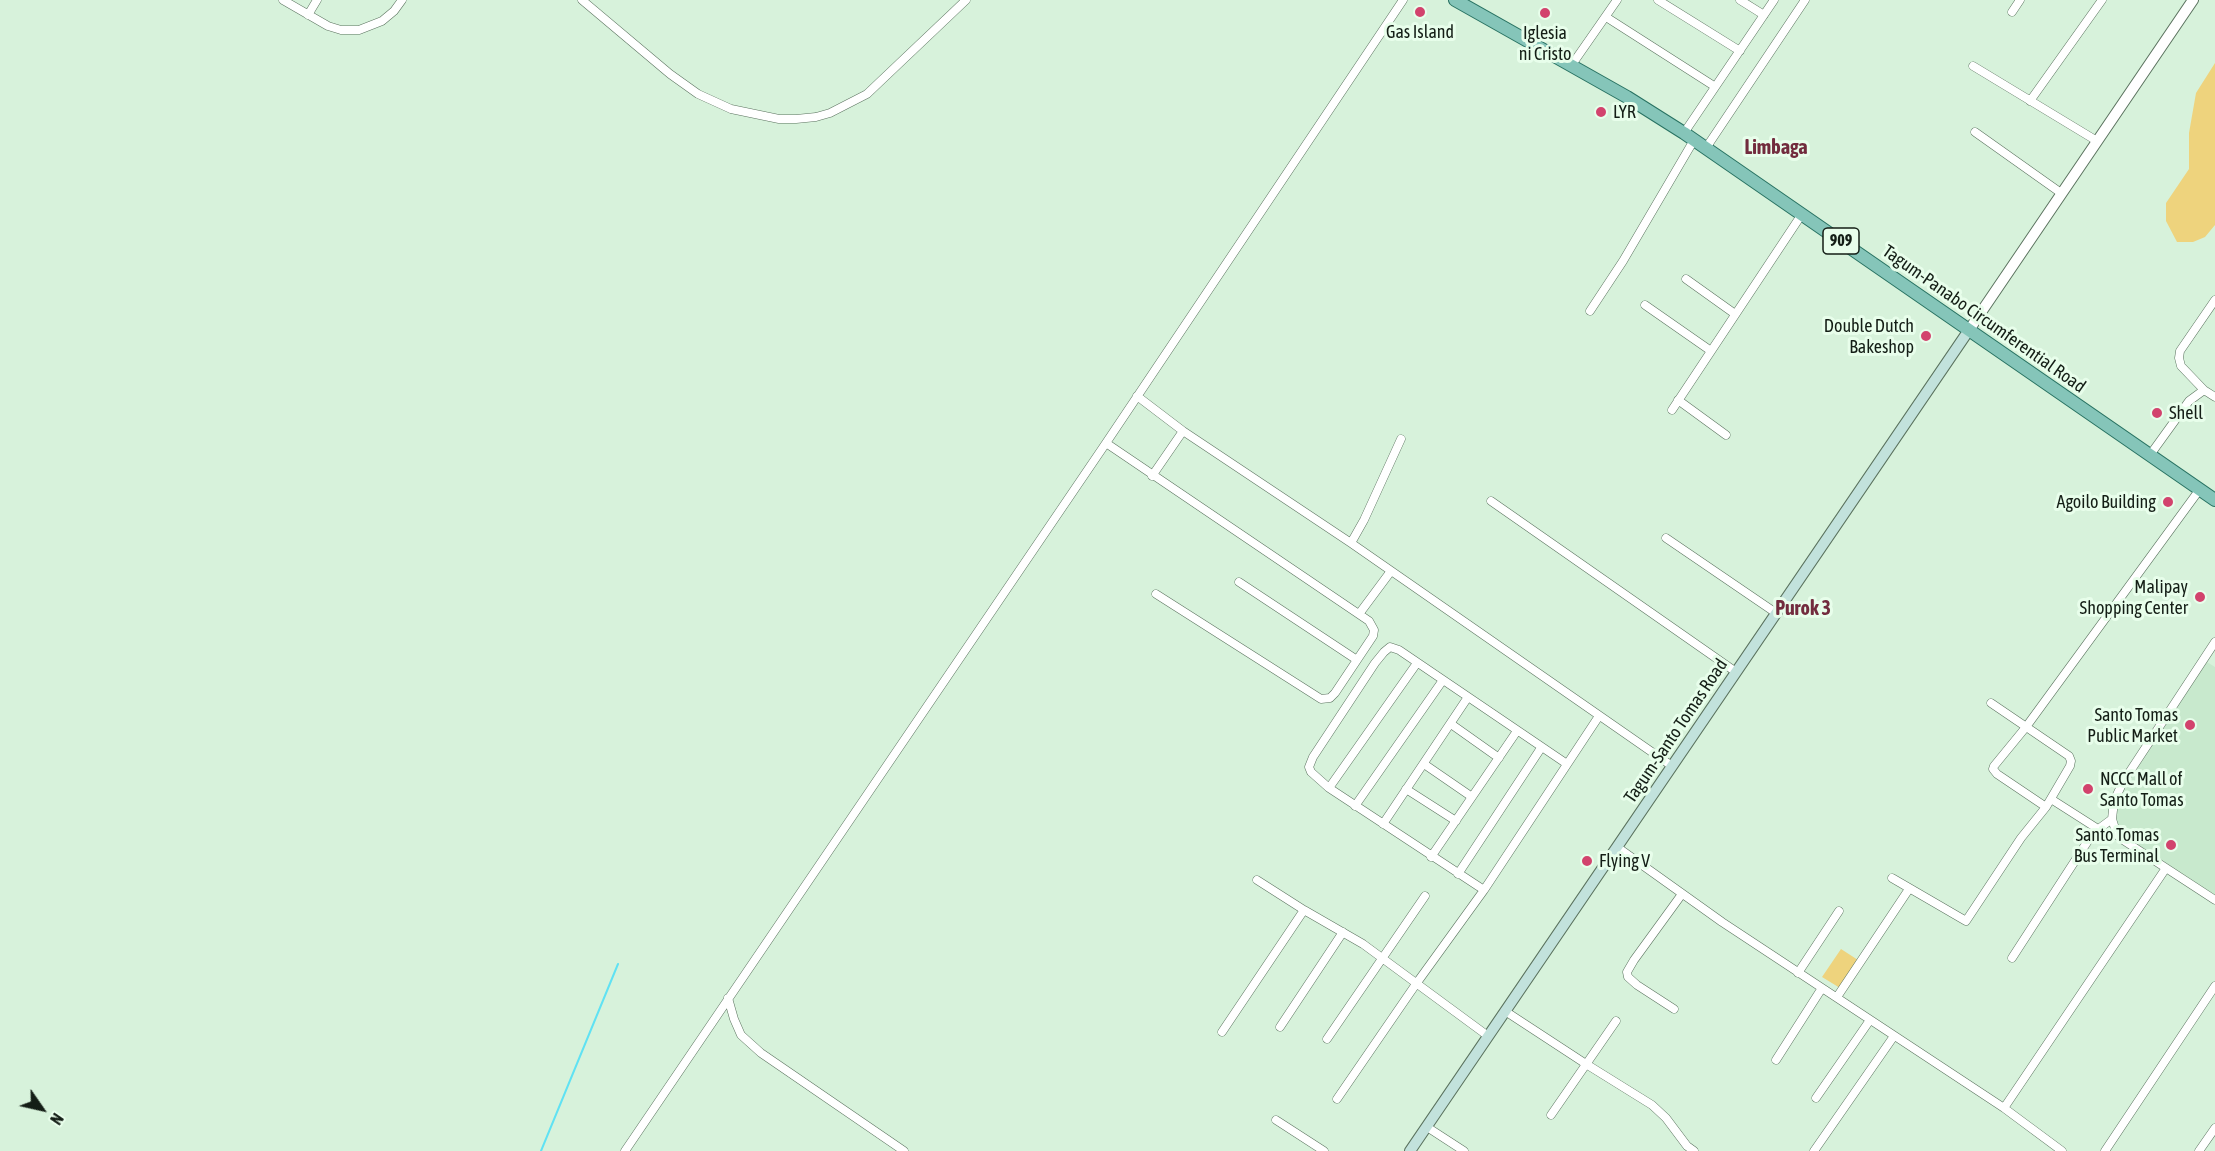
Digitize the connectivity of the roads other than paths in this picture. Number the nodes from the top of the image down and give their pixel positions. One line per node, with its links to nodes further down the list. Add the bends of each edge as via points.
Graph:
1 (283, 0): 17 (street)
2 (317, 0): 17 (street)
3 (402, 0): 17 (street, via 382,21 359,30 341,30)
4 (582, 0): 5 (street, via 698,94 731,110 796,119 830,113 867,94)
5 (966, 0)
6 (1403, 0): 40 (street)
7 (1455, 0): 21 (main road, Tagum-Panabo Circumferential Road / 909)
8 (1617, 0): 19 (street)
9 (1658, 0): 20 (street)
10 (1740, 0): 18 (street)
11 (1774, 0): 18 (street)
12 (1805, 0): 28 (street)
13 (2020, 0): 16 (street)
14 (2102, 0): 24 (street)
15 (2188, 2): 27 (street)
16 (2012, 12)
17 (308, 15)
18 (1764, 15): 20 (street)
19 (1606, 16): 21 (street); 23 (street)
20 (1740, 51): 23 (street)
21 (1571, 66): 26 (main road, Tagum-Panabo Circumferential Road / 909)
22 (1972, 66): 24 (street)
23 (1714, 86): 26 (street)
24 (2030, 100): 27 (street)
25 (1975, 132): 29 (street)
26 (1689, 136): 28 (main road, Tagum-Panabo Circumferential Road / 909); 34 (street, via 1623,261)
27 (2097, 141): 29 (street)
28 (1706, 148): 30 (main road, Tagum-Panabo Circumferential Road / 909)
29 (2061, 193): 36 (street)
30 (1802, 214): 35 (street); 36 (main road, Tagum-Panabo Circumferential Road / 909)
31 (1686, 279): 35 (street)
32 (2215, 300): 38 (street, via 2179,358 2181,366)
33 (1645, 305): 37 (street)
34 (1590, 311)
35 (1735, 314): 37 (street)
36 (1969, 330): 47 (main road, Tagum-Panabo Circumferential Road / 909); 57 (main road, Tagum-Santo Tomas Road)
37 (1711, 351): 41 (street)
38 (2204, 390): 39 (street); 47 (street, via 2189,401)
39 (2214, 395)
40 (1137, 396): 43 (street); 46 (street)
41 (1678, 400): 42 (street); 44 (street)
42 (1672, 410)
43 (1183, 431): 48 (street); 53 (street)
44 (1726, 435)
45 (1401, 439): 53 (street)
46 (1106, 443): 48 (street); 108 (street)
47 (2150, 455): 49 (main road, Tagum-Panabo Circumferential Road / 909)
48 (1152, 476): 58 (street)
49 (2200, 489): 50 (main road, Tagum-Panabo Circumferential Road / 909); 70 (street)
50 (2215, 500)
51 (1491, 501): 64 (street)
52 (1666, 538): 57 (street)
53 (1351, 543): 54 (street)
54 (1391, 571): 58 (street); 68 (street)
55 (1239, 582): 61 (street)
56 (1156, 594): 61 (street, via 1321,699 1335,693)
57 (1776, 613): 64 (main road, Tagum-Santo Tomas Road)
58 (1359, 614): 61 (street, via 1370,621 1374,630)
59 (2215, 642): 60 (street)
60 (2207, 654): 62 (street); 83 (street, via 2123,782 2114,801)
61 (1357, 660)
62 (2215, 660)
63 (1417, 663): 65 (street); 77 (street); 77 (street, via 1390,647 1375,663 1310,763 1311,772)
64 (1736, 672): 76 (main road, Tagum-Santo Tomas Road)
65 (1443, 680): 66 (street); 81 (street)
66 (1468, 697): 69 (street); 71 (street)
67 (1990, 704): 70 (street)
68 (1599, 716): 75 (street); 76 (street)
69 (1451, 724): 73 (street); 74 (street)
70 (2026, 727): 80 (street, via 2071,758); 82 (street, via 1994,769)
71 (1517, 731): 72 (street); 73 (street)
72 (1541, 748): 75 (street); 90 (street)
73 (1499, 758): 79 (street)
74 (1424, 764): 78 (street); 79 (street)
75 (1567, 764): 94 (street)
76 (1672, 766): 87 (main road, Tagum-Santo Tomas Road)
77 (1329, 789): 81 (street)
78 (1406, 789): 84 (street); 85 (street)
79 (1472, 797): 84 (street)
80 (2051, 799): 82 (street); 86 (street)
81 (1355, 806): 85 (street)
82 (2046, 807): 93 (street, via 1966,921)
83 (2112, 819): 86 (street); 89 (street, via 2117,835)
84 (1456, 821): 88 (street)
85 (1383, 824): 88 (street)
86 (2098, 829): 102 (street)
87 (1617, 847): 95 (street); 110 (main road, Tagum-Santo Tomas Road)
88 (1431, 857): 90 (street)
89 (2166, 868): 97 (street); 122 (street)
90 (1458, 874): 94 (street)
91 (1892, 878): 93 (street)
92 (1257, 880): 98 (street)
93 (1909, 889): 107 (street)
94 (1484, 890): 104 (street)
95 (1682, 894): 103 (street); 109 (street, via 1627,972 1638,985)
96 (1425, 896): 101 (street)
97 (2215, 900)
98 (1304, 910): 100 (street); 114 (street)
99 (1839, 911): 103 (street)
100 (1343, 932): 101 (street); 113 (street)
101 (1382, 958): 104 (street); 117 (street)
102 (2013, 958)
103 (1798, 973): 106 (street)
104 (1416, 984): 115 (street); 121 (street)
105 (2215, 986): 135 (street)
106 (1822, 988): 107 (street); 118 (street)
107 (1837, 997): 111 (street)
108 (728, 998): 127 (street); 128 (street, via 741,1035 761,1053)
109 (1674, 1009)
110 (1505, 1011): 115 (main road, Tagum-Santo Tomas Road); 119 (street)
111 (1870, 1020): 116 (street); 120 (street)
112 (1616, 1022): 119 (street)
113 (1280, 1027)
114 (1222, 1032)
115 (1488, 1036): 125 (main road, Tagum-Santo Tomas Road)
116 (1894, 1036): 122 (street); 133 (street)
117 (1328, 1039)
118 (1776, 1060)
119 (1586, 1064): 123 (street); 132 (street, via 1653,1105)
120 (1816, 1098)
121 (1337, 1099)
122 (2004, 1108): 134 (street)
123 (1551, 1116)
124 (1276, 1120): 129 (street)
125 (1427, 1126): 130 (main road, Tagum-Santo Tomas Road); 131 (street)
126 (2215, 1128): 136 (street)
127 (625, 1151)
128 (904, 1151)
129 (1324, 1151)
130 (1410, 1151)
131 (1464, 1151)
132 (1694, 1151)
133 (1814, 1151)
134 (2062, 1151)
135 (2105, 1151)
136 (2199, 1151)

